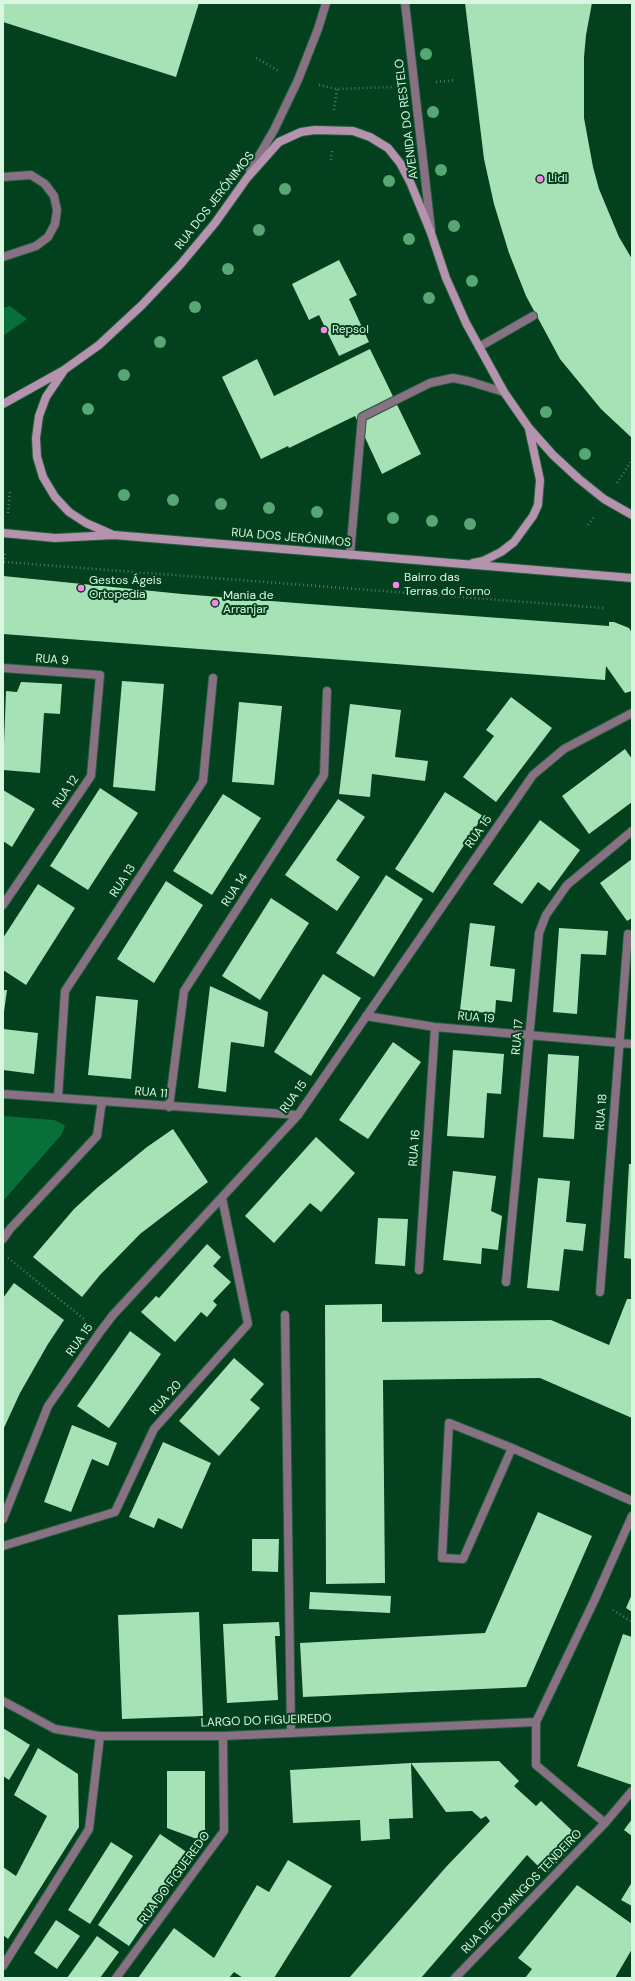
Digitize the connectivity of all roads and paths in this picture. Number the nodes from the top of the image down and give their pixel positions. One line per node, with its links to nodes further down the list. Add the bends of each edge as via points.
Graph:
1 (326, 3): 4 (street)
2 (406, 3): 6 (street, AVENIDA DO RESTELO)
3 (256, 58): 4 (path)
4 (298, 80): 6 (path, via 337,89); 8 (street, via 274,130)
5 (455, 80): 6 (path)
6 (415, 84): 9 (street, AVENIDA DO RESTELO)
7 (3, 177): 10 (street, via 31,175 45,184 54,196 57,210 55,224 48,237 36,246)
8 (246, 178): 9 (main road, RUA DOS JERÓNIMOS, via 279,142 301,132 332,129 353,131 370,137 388,148 400,163); 13 (main road, RUA DOS JERÓNIMOS, via 215,223 175,271 99,345)
9 (431, 233): 12 (main road, RUA DOS JERÓNIMOS, via 446,278)
10 (3, 257)
11 (533, 316): 12 (street)
12 (479, 347): 14 (main road, RUA DOS JERÓNIMOS)
13 (64, 370): 15 (main road, RUA DOS JERÓNIMOS); 20 (main road, RUA DOS JERÓNIMOS, via 46,397 39,416 37,457 43,477 55,497 69,512 86,524)
14 (504, 392): 16 (main road, RUA DOS JERÓNIMOS); 21 (street, via 453,378 430,383 362,417)
15 (3, 404)
16 (529, 428): 18 (main road, RUA DOS JERÓNIMOS, via 552,455 579,479 604,499); 22 (main road, RUA DOS JERÓNIMOS, via 540,480 538,505 533,516 514,542 502,552 483,561)
17 (10, 491): 19 (path)
18 (632, 515)
19 (5, 534): 20 (main road, RUA DOS JERÓNIMOS, via 55,538); 24 (path, via 4,562)
20 (114, 535): 21 (main road, RUA DOS JERÓNIMOS)
21 (350, 555): 22 (main road, RUA DOS JERÓNIMOS)
22 (466, 565): 23 (main road, RUA DOS JERÓNIMOS)
23 (632, 578)
24 (604, 608)
25 (3, 668): 26 (street, RUA 9)
26 (100, 675): 31 (street, RUA 12, via 91,776)
27 (213, 678): 39 (street, RUA 13, via 203,781 65,991)
28 (326, 691): 41 (street, RUA 14, via 324,775 184,991)
29 (632, 713): 33 (street, RUA 15, via 564,749 533,775)
30 (632, 831): 35 (street, RUA 17, via 567,886 546,915 539,933)
31 (3, 905)
32 (628, 934): 36 (street, RUA 18)
33 (366, 1016): 34 (street, RUA 19); 42 (street, RUA 15)
34 (435, 1027): 35 (street, RUA 19); 46 (street, RUA 16)
35 (530, 1035): 36 (street, RUA 19); 47 (street, RUA 17)
36 (619, 1044): 37 (street, RUA 19); 48 (street, RUA 18)
37 (632, 1044)
38 (3, 1094): 39 (street, RUA 11)
39 (58, 1097): 40 (street, RUA 11)
40 (102, 1101): 41 (street, RUA 11); 44 (street, via 97,1136)
41 (169, 1107): 42 (street, RUA 11)
42 (298, 1115): 43 (street, RUA 15)
43 (222, 1198): 50 (street, RUA 15); 55 (street, RUA 20, via 248,1324 154,1429 115,1512)
44 (3, 1239)
45 (3, 1254): 50 (path)
46 (419, 1270)
47 (506, 1282)
48 (600, 1292)
49 (285, 1314): 58 (street)
50 (100, 1332): 54 (street, RUA 15, via 48,1406)
51 (512, 1448): 51 (street, via 449,1423 442,1558 463,1559); 52 (street)
52 (632, 1501)
53 (632, 1516): 57 (street)
54 (3, 1520)
55 (3, 1546)
56 (3, 1701): 59 (street, LARGO DO FIGUEIREDO, via 55,1729)
57 (536, 1722): 58 (street, LARGO DO FIGUEIREDO); 62 (street, via 536,1764)
58 (292, 1733): 60 (street, LARGO DO FIGUEIREDO)
59 (100, 1736): 60 (street, LARGO DO FIGUEIREDO); 63 (street, via 89,1829)
60 (223, 1736): 64 (street, RUA DO FIGUEREDO, via 224,1831)
61 (632, 1791): 62 (street, RUA DE DOMINGOS TENDEIRO)
62 (605, 1823): 65 (street, RUA DE DOMINGOS TENDEIRO)
63 (3, 1966)
64 (116, 1978)
65 (455, 1978)

